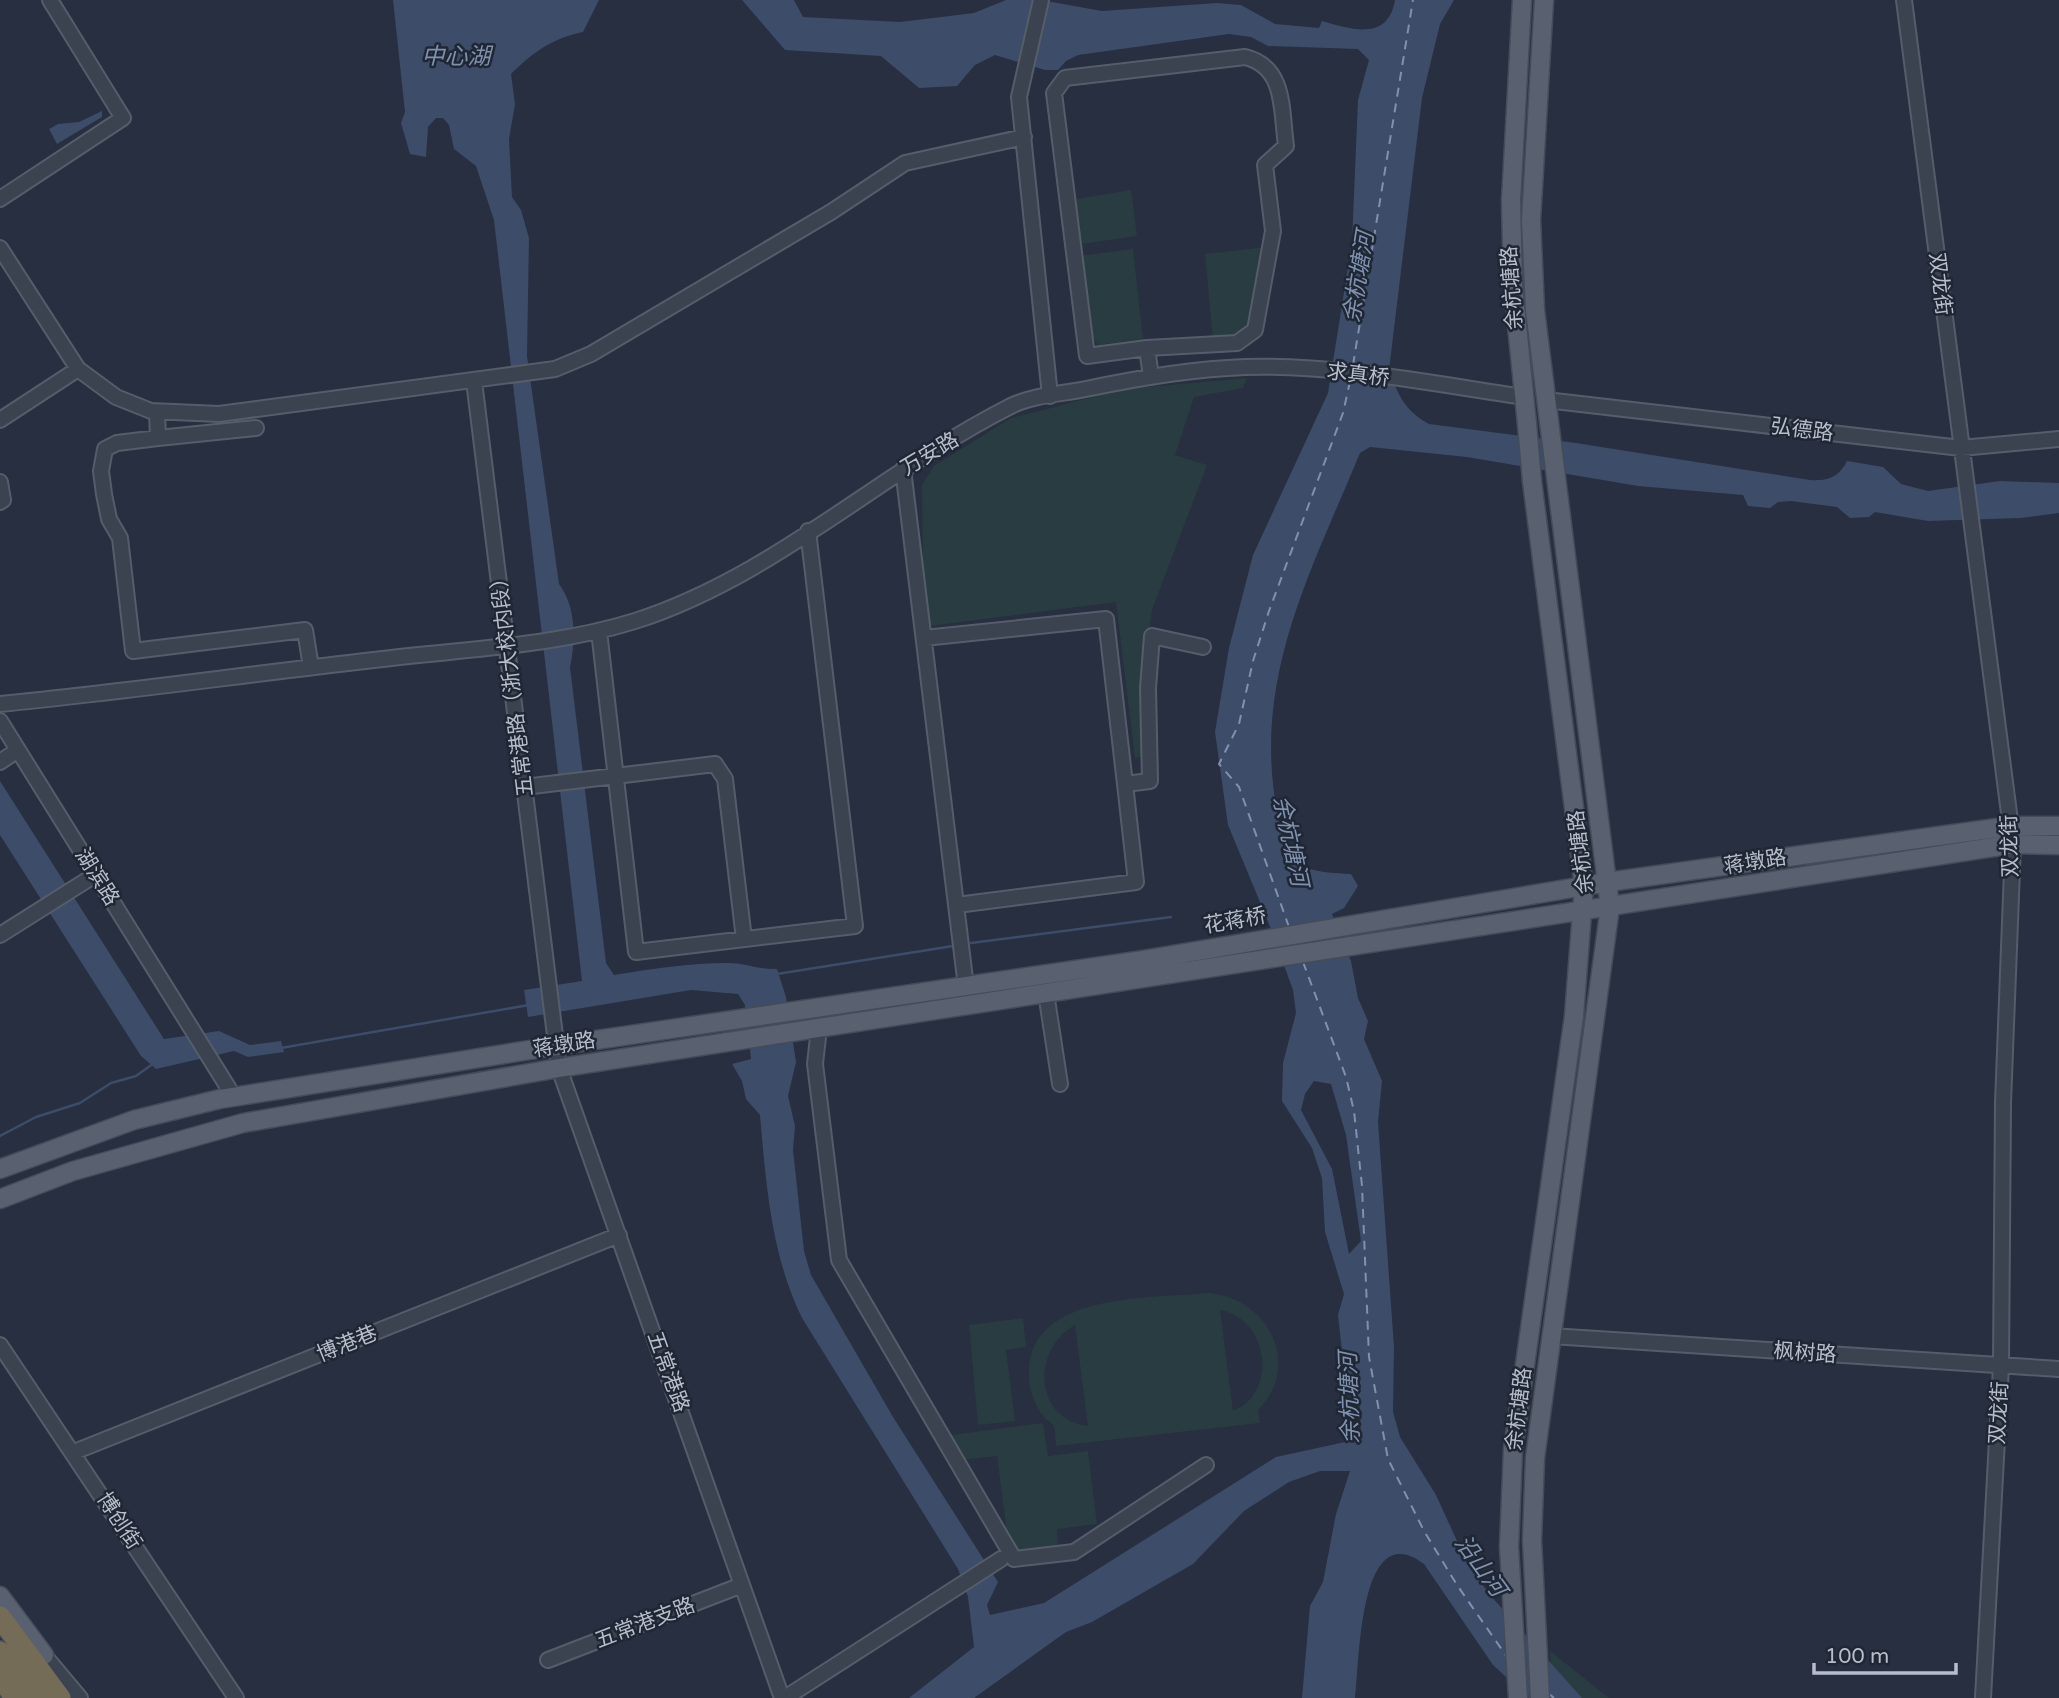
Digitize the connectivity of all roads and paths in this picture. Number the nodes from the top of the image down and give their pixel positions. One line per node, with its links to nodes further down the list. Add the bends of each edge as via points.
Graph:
1 (50, 0): 7 (street, via 122,118)
2 (1041, 0): 6 (street, via 1019,97)
3 (1522, 0): 15 (main road, 余杭塘路, via 1511,201 1513,286)
4 (1544, 0): 16 (main road, 余杭塘路, via 1531,220)
5 (1904, 0): 22 (street, 双龙街)
6 (1024, 137): 13 (street, via 905,163 591,354 543,373); 14 (street)
7 (0, 199)
8 (0, 248): 10 (street)
9 (1147, 348): 9 (street, via 1087,356 1054,93 1065,78 1245,57 1261,61 1272,71 1279,92 1286,146 1265,165 1273,231 1255,330 1237,343); 12 (street)
10 (78, 369): 17 (street, via 116,397); 18 (street)
11 (1308, 369): 12 (street, 万安路, via 1245,367); 15 (street, 求真桥)
12 (1151, 377): 14 (street, 万安路)
13 (474, 381): 17 (street, via 219,414); 29 (street, 五常港路（浙大校内段）)
14 (1050, 396): 23 (street, 万安路, via 1013,404)
15 (1524, 397): 44 (main road, 余杭塘路, bridge)
16 (1546, 400): 22 (street, 弘德路); 43 (main road, 余杭塘路)
17 (158, 412): 20 (street)
18 (0, 420)
19 (256, 428): 20 (street)
20 (158, 438): 31 (street, via 105,449 101,471 110,519 120,538 133,651 305,630)
21 (2059, 439): 22 (street, 弘德路)
22 (1961, 448): 38 (street, 双龙街)
23 (903, 470): 26 (street, 万安路); 28 (street)
24 (0, 482): 25 (street)
25 (0, 502)
26 (808, 531): 27 (street, 万安路, via 749,571 685,604); 51 (street, via 855,926)
27 (599, 631): 29 (street, 万安路); 35 (street)
28 (924, 638): 36 (street, via 1105,619); 45 (street)
29 (507, 644): 31 (street, 万安路); 37 (street, 五常港路（浙大校内段）)
30 (1203, 648): 36 (street, via 1152,636 1150,781)
31 (310, 667): 32 (street, 万安路)
32 (0, 704)
33 (0, 722): 34 (street, 湖滨路)
34 (9, 756): 42 (street, 湖滨路)
35 (616, 774): 37 (street); 51 (street, via 715,764 725,779); 51 (street, via 636,952)
36 (1125, 784): 45 (street, via 1136,882)
37 (524, 787): 55 (street, 五常港路（浙大校内段）)
38 (2011, 826): 39 (main road, 蒋墩路); 40 (street, 双龙街); 43 (main road, 蒋墩路)
39 (2059, 826)
40 (2012, 844): 41 (main road, 蒋墩路); 47 (main road, 蒋墩路); 66 (street, 双龙街, via 2003,1103)
41 (2059, 845)
42 (92, 877): 50 (street); 60 (street, 湖滨路)
43 (1608, 882): 44 (main road, 蒋墩路); 47 (main road, 余杭塘路)
44 (1584, 886): 46 (main road, 蒋墩路); 48 (main road, 余杭塘路)
45 (957, 905): 53 (street)
46 (1457, 906): 52 (main road, 花蒋桥)
47 (1610, 907): 48 (main road, 蒋墩路); 64 (main road, 余杭塘路)
48 (1584, 911): 49 (main road, 蒋墩路); 85 (main road, 余杭塘路, via 1564,1093 1513,1450 1509,1547)
49 (1458, 929): 52 (main road, 花蒋桥)
50 (0, 934)
51 (744, 939)
52 (1145, 969): 53 (main road, 蒋墩路); 54 (main road, 蒋墩路)
53 (966, 987): 57 (main road, 蒋墩路)
54 (1046, 993): 56 (main road, 蒋墩路); 59 (street)
55 (552, 1021): 57 (street, 五常港路)
56 (813, 1029): 58 (main road, 蒋墩路); 69 (street, via 839,1260 1014,1559 1074,1552)
57 (555, 1046): 58 (street, 五常港路); 60 (main road, 蒋墩路)
58 (559, 1068): 62 (main road, 蒋墩路, via 243,1123 73,1171); 63 (street, 五常港路)
59 (1060, 1084)
60 (233, 1097): 61 (main road, 蒋墩路, via 134,1120)
61 (0, 1169)
62 (0, 1199)
63 (619, 1235): 68 (street, 博港巷); 71 (street, 五常港路)
64 (1551, 1336): 66 (street, 枫树路); 86 (main road, 余杭塘路, via 1535,1458 1534,1620)
65 (0, 1345): 68 (street, 博创街)
66 (2001, 1366): 67 (street, 枫树路); 87 (street, 双龙街)
67 (2059, 1369)
68 (74, 1452): 83 (street, 博创街)
69 (1206, 1465)
70 (997, 1562): 84 (street)
71 (742, 1586): 76 (street, 五常港支路); 84 (street, 五常港路)
72 (0, 1596): 75 (main road)
73 (0, 1617): 80 (highway)
74 (0, 1652): 79 (highway)
75 (44, 1655): 81 (highway); 82 (street)
76 (548, 1660)
77 (0, 1675): 78 (highway)
78 (15, 1698)
79 (37, 1698)
80 (61, 1698)
81 (68, 1698)
82 (80, 1698)
83 (236, 1698)
84 (783, 1698)
85 (1518, 1698)
86 (1540, 1698)
87 (1983, 1698)

